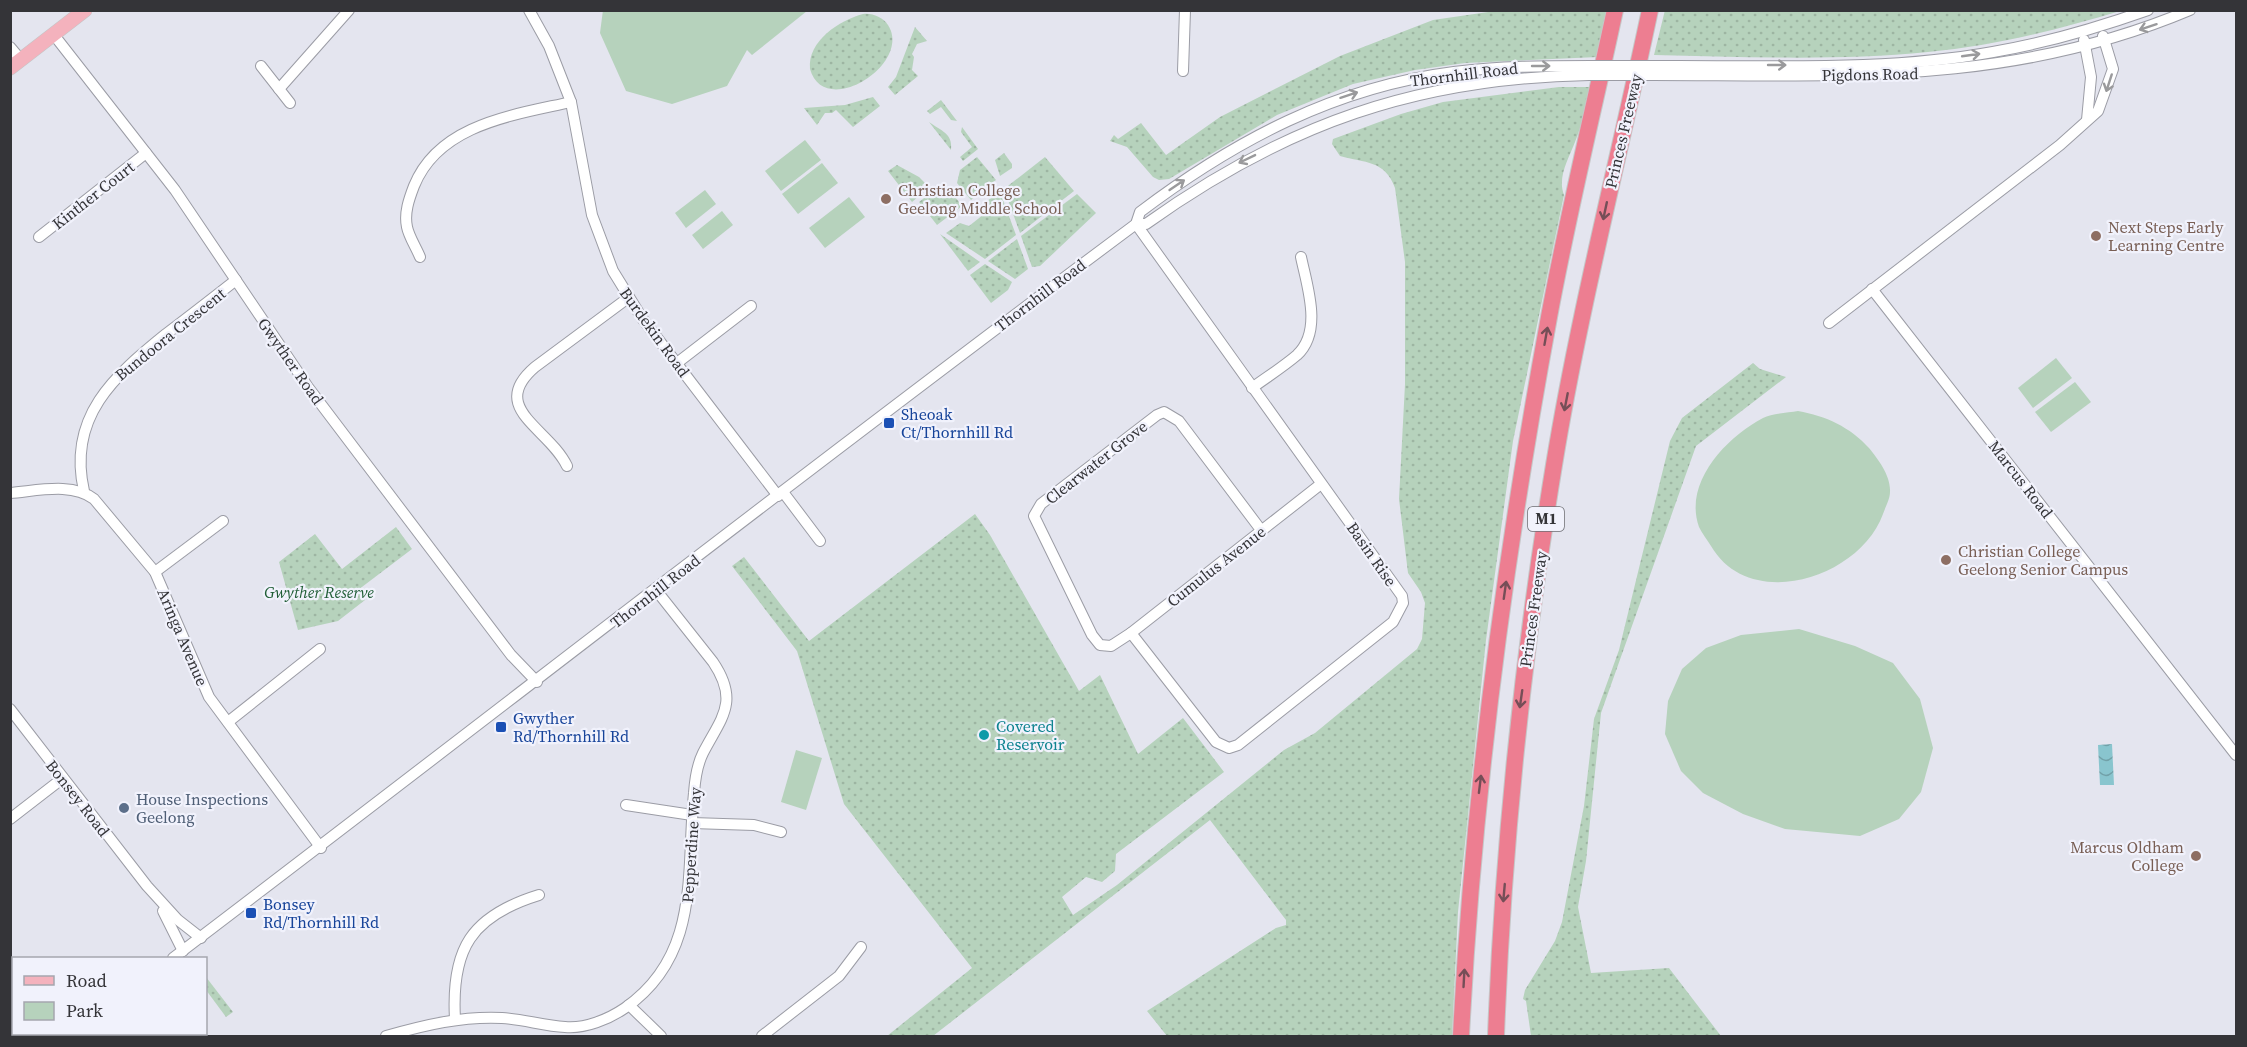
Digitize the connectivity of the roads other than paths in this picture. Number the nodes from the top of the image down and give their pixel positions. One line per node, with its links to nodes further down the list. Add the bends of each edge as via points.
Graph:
1 (85, 10): 11 (main road)
2 (349, 10): 20 (street)
3 (529, 10): 21 (street, Burdekin Road, via 549,46)
4 (1185, 10): 18 (street)
5 (1615, 10): 70 (highway, Princes Freeway / M1, one-way to 5, via 1479,797 1508,568 1550,315)
6 (1650, 10): 71 (highway, Princes Freeway / M1, one-way to 71, via 1554,464 1517,728)
7 (2148, 10): 9 (street, Pigdons Road)
8 (2190, 10): 12 (street, Pigdons Road, one-way to 12)
9 (2100, 26): 10 (street, Pigdons Road); 12 (street)
10 (2082, 32): 13 (street); 17 (street, Pigdons Road, one-way to 10, via 1892,64 1991,53)
11 (54, 35): 15 (main road); 24 (street, Gwyther Road)
12 (2105, 41): 13 (street, Pigdons Road); 23 (street, one-way to 23, via 2113,72 2100,108)
13 (2085, 46): 17 (street, Pigdons Road, via 2012,62 1933,72 1854,76); 23 (street, via 2091,77)
14 (10, 47): 15 (street)
15 (16, 64)
16 (261, 66): 20 (street)
17 (1654, 70): 19 (street, Thornhill Road, bridge)
18 (1183, 71)
19 (1590, 71): 25 (street, Thornhill Road, one-way to 25, via 1466,85 1356,112 1300,133 1233,166 1146,224); 25 (street, Thornhill Road, one-way to 19, via 1140,212 1230,150 1294,116 1347,95 1466,70)
20 (279, 88): 22 (street)
21 (571, 102): 27 (street, via 487,123 452,140 431,158 416,182 406,216); 31 (street, Burdekin Road, via 600,243)
22 (290, 103)
23 (2087, 120): 30 (street)
24 (146, 153): 26 (street, Kinther Court); 29 (street, Gwyther Road)
25 (1136, 224): 35 (street, Basin Rise); 40 (street, Thornhill Road)
26 (39, 237)
27 (420, 257)
28 (1301, 257): 35 (street, via 1311,311 1310,332 1299,353)
29 (236, 280): 38 (street, Bundoora Crescent, via 137,357 108,386 84,435 80,477); 49 (street, Gwyther Road, via 308,387 511,655)
30 (1872, 289): 33 (street); 52 (street, Marcus Road)
31 (628, 298): 34 (street, Burdekin Road); 36 (street, via 524,376 515,392 516,403)
32 (752, 306): 34 (street)
33 (1829, 323)
34 (677, 363): 40 (street, Burdekin Road)
35 (1252, 388): 37 (street, Basin Rise)
36 (567, 466)
37 (1321, 484): 42 (street, Cumulus Avenue); 46 (street, Basin Rise, via 1402,596 1402,610 1393,622 1238,745 1228,748 1216,742)
38 (84, 491): 39 (street); 44 (street, Aringa Avenue)
39 (10, 494)
40 (781, 494): 43 (street, Burdekin Road); 45 (street, Thornhill Road)
41 (223, 521): 44 (street)
42 (1261, 530): 46 (street, Cumulus Avenue); 47 (street, Clearwater Grove, via 1173,415 1164,412 1139,428 1041,504 1034,516 1092,635 1100,645)
43 (820, 541)
44 (154, 572): 51 (street, Aringa Avenue, via 209,697)
45 (657, 590): 49 (street, Thornhill Road); 56 (street, Pepperdine Way, via 720,672 726,693 723,721 698,765)
46 (1131, 633): 47 (street, Cumulus Avenue)
47 (1111, 646)
48 (320, 649): 51 (street)
49 (537, 682): 58 (street, Thornhill Road)
50 (10, 709): 53 (street, Bonsey Road)
51 (228, 722): 58 (street, Aringa Avenue)
52 (2236, 755)
53 (63, 778): 55 (street); 59 (street, Bonsey Road)
54 (626, 805): 56 (street)
55 (10, 819)
56 (692, 819): 57 (street, via 754,825); 65 (street, Pepperdine Way, via 684,924 671,956)
57 (781, 832)
58 (321, 848): 61 (street, Thornhill Road)
59 (147, 886): 61 (street, Bonsey Road); 63 (street, Bonsey Road)
60 (539, 895): 66 (street, via 511,904 488,920 462,949 454,979)
61 (201, 938): 63 (street, Thornhill Road)
62 (861, 947): 69 (street, via 839,976)
63 (183, 951): 64 (street, Thornhill Road)
64 (174, 957)
65 (629, 1005): 66 (street, Pepperdine Way, via 592,1024 567,1028 503,1018); 68 (street)
66 (454, 1019): 67 (street, Pepperdine Way)
67 (386, 1036)
68 (661, 1036)
69 (762, 1036)
70 (1461, 1036)
71 (1496, 1036)

